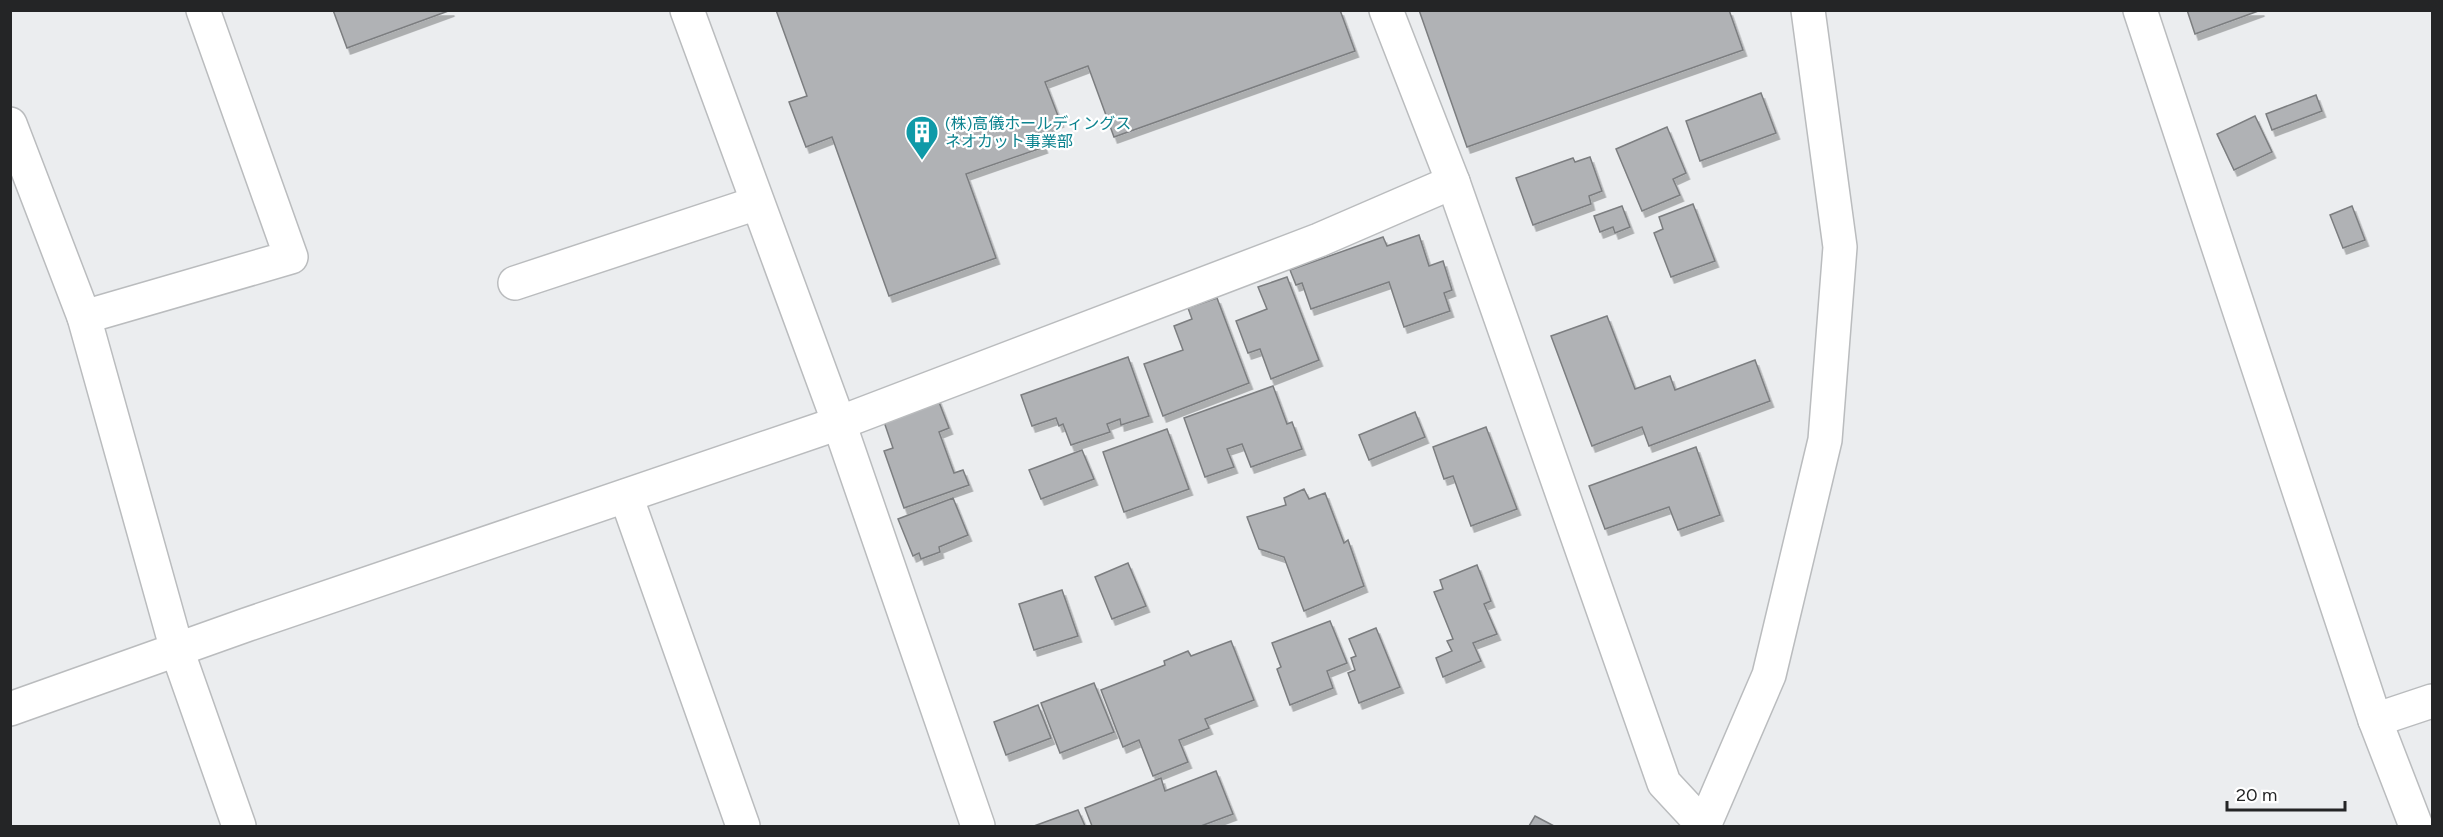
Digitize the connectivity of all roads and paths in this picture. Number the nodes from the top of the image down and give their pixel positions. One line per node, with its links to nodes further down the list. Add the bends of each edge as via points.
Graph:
1 (203, 10): 10 (street, via 291,257)
2 (687, 10): 8 (street)
3 (1386, 10): 7 (street)
4 (1808, 10): 20 (street, via 1840,246 1826,440 1769,675)
5 (2140, 10): 16 (street)
6 (10, 124): 10 (street)
7 (1453, 182): 11 (street, via 1319,240); 20 (street, via 1664,783)
8 (757, 203): 9 (street); 11 (street)
9 (515, 283)
10 (84, 317): 13 (street)
11 (839, 423): 12 (street); 19 (street)
12 (626, 496): 13 (street); 18 (street)
13 (177, 650): 15 (street); 17 (street)
14 (2433, 701): 16 (street)
15 (10, 709)
16 (2375, 720): 21 (street)
17 (239, 826)
18 (743, 826)
19 (978, 826)
20 (1704, 826)
21 (2416, 826)

